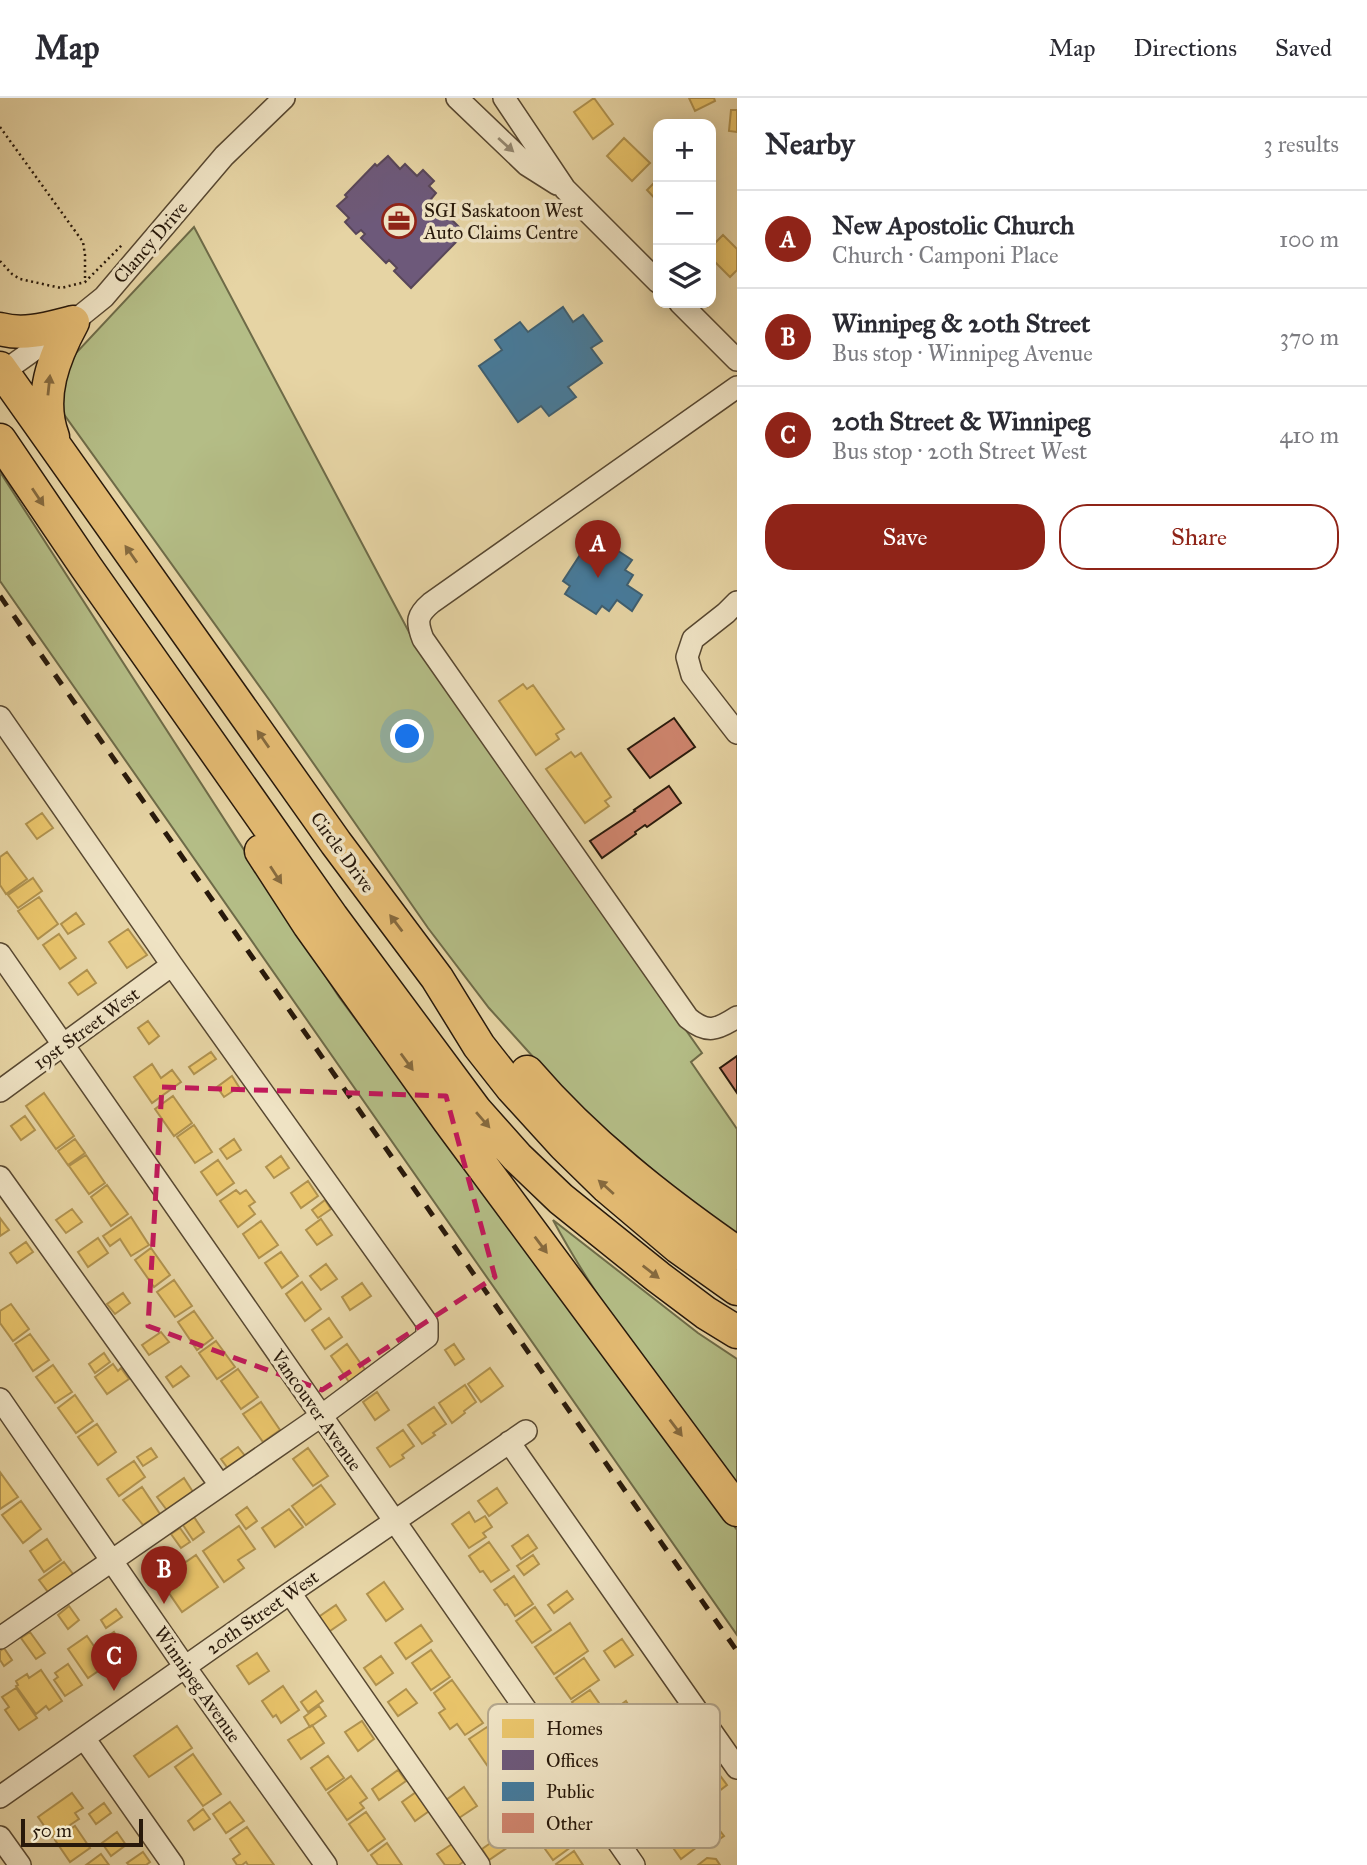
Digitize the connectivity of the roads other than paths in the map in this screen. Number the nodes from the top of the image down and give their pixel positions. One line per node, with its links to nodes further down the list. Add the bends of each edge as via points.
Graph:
1 (284, 98): 7 (street, Clancy Drive, via 224,156 104,297)
2 (457, 98): 4 (street, one-way to 4, via 527,164)
3 (503, 98): 4 (street)
4 (565, 189): 5 (street)
5 (653, 277)
6 (685, 308): 9 (street)
7 (73, 322): 8 (highway, via 36,331); 10 (street, Clancy Drive); 13 (highway, one-way to 7, via 49,426 49,377)
8 (0, 328)
9 (737, 360)
10 (1, 371): 13 (highway, Circle Drive); 23 (highway, via 1,395 14,424 321,871)
11 (737, 387): 21 (street, via 431,603 420,612 419,621 423,639 688,1018 705,1029 715,1029)
12 (0, 440): 14 (highway, one-way to 14)
13 (59, 452): 20 (highway, Circle Drive, one-way to 13)
14 (86, 567): 23 (highway); 32 (highway, one-way to 32, via 155,688 309,925)
15 (737, 602): 17 (street, via 693,639 687,657 692,676)
16 (0, 717): 19 (street)
17 (737, 733)
18 (0, 954): 22 (street, Vancouver Avenue)
19 (172, 965): 22 (street, 19st Street West); 30 (street, via 427,1323 427,1337)
20 (437, 978): 26 (highway, via 467,1003 547,1094 605,1151 666,1203); 27 (highway, Circle Drive, one-way to 20, via 648,1223 564,1144 479,1046)
21 (737, 1017)
22 (64, 1046): 24 (street, 19st Street West); 30 (street, Vancouver Avenue)
23 (448, 1075): 28 (highway, one-way to 28, via 500,1140 561,1199 658,1278)
24 (0, 1091)
25 (0, 1177): 31 (street)
26 (737, 1253)
27 (737, 1289)
28 (737, 1332)
29 (0, 1399): 34 (street, Winnipeg Avenue)
30 (321, 1416): 31 (street); 33 (street, Vancouver Avenue)
31 (220, 1485): 34 (street)
32 (737, 1510)
33 (395, 1520): 35 (street, 20th Street West); 38 (street, Vancouver Avenue); 39 (street, 20th Street West, via 518,1437)
34 (113, 1560): 36 (street); 37 (street, Winnipeg Avenue)
35 (290, 1592): 37 (street, 20th Street West); 49 (street)
36 (3, 1631)
37 (185, 1667): 40 (street, 20th Street West); 48 (street, Winnipeg Avenue)
38 (522, 1704)
39 (695, 1704)
40 (84, 1738): 43 (street, 20th Street West); 47 (street)
41 (720, 1742): 42 (street, 20th Street West)
42 (737, 1768)
43 (0, 1797)
44 (0, 1837): 46 (street)
45 (622, 1848): 50 (street, Vancouver Avenue)
46 (20, 1865)
47 (173, 1865)
48 (326, 1865)
49 (480, 1865)
50 (634, 1865)

